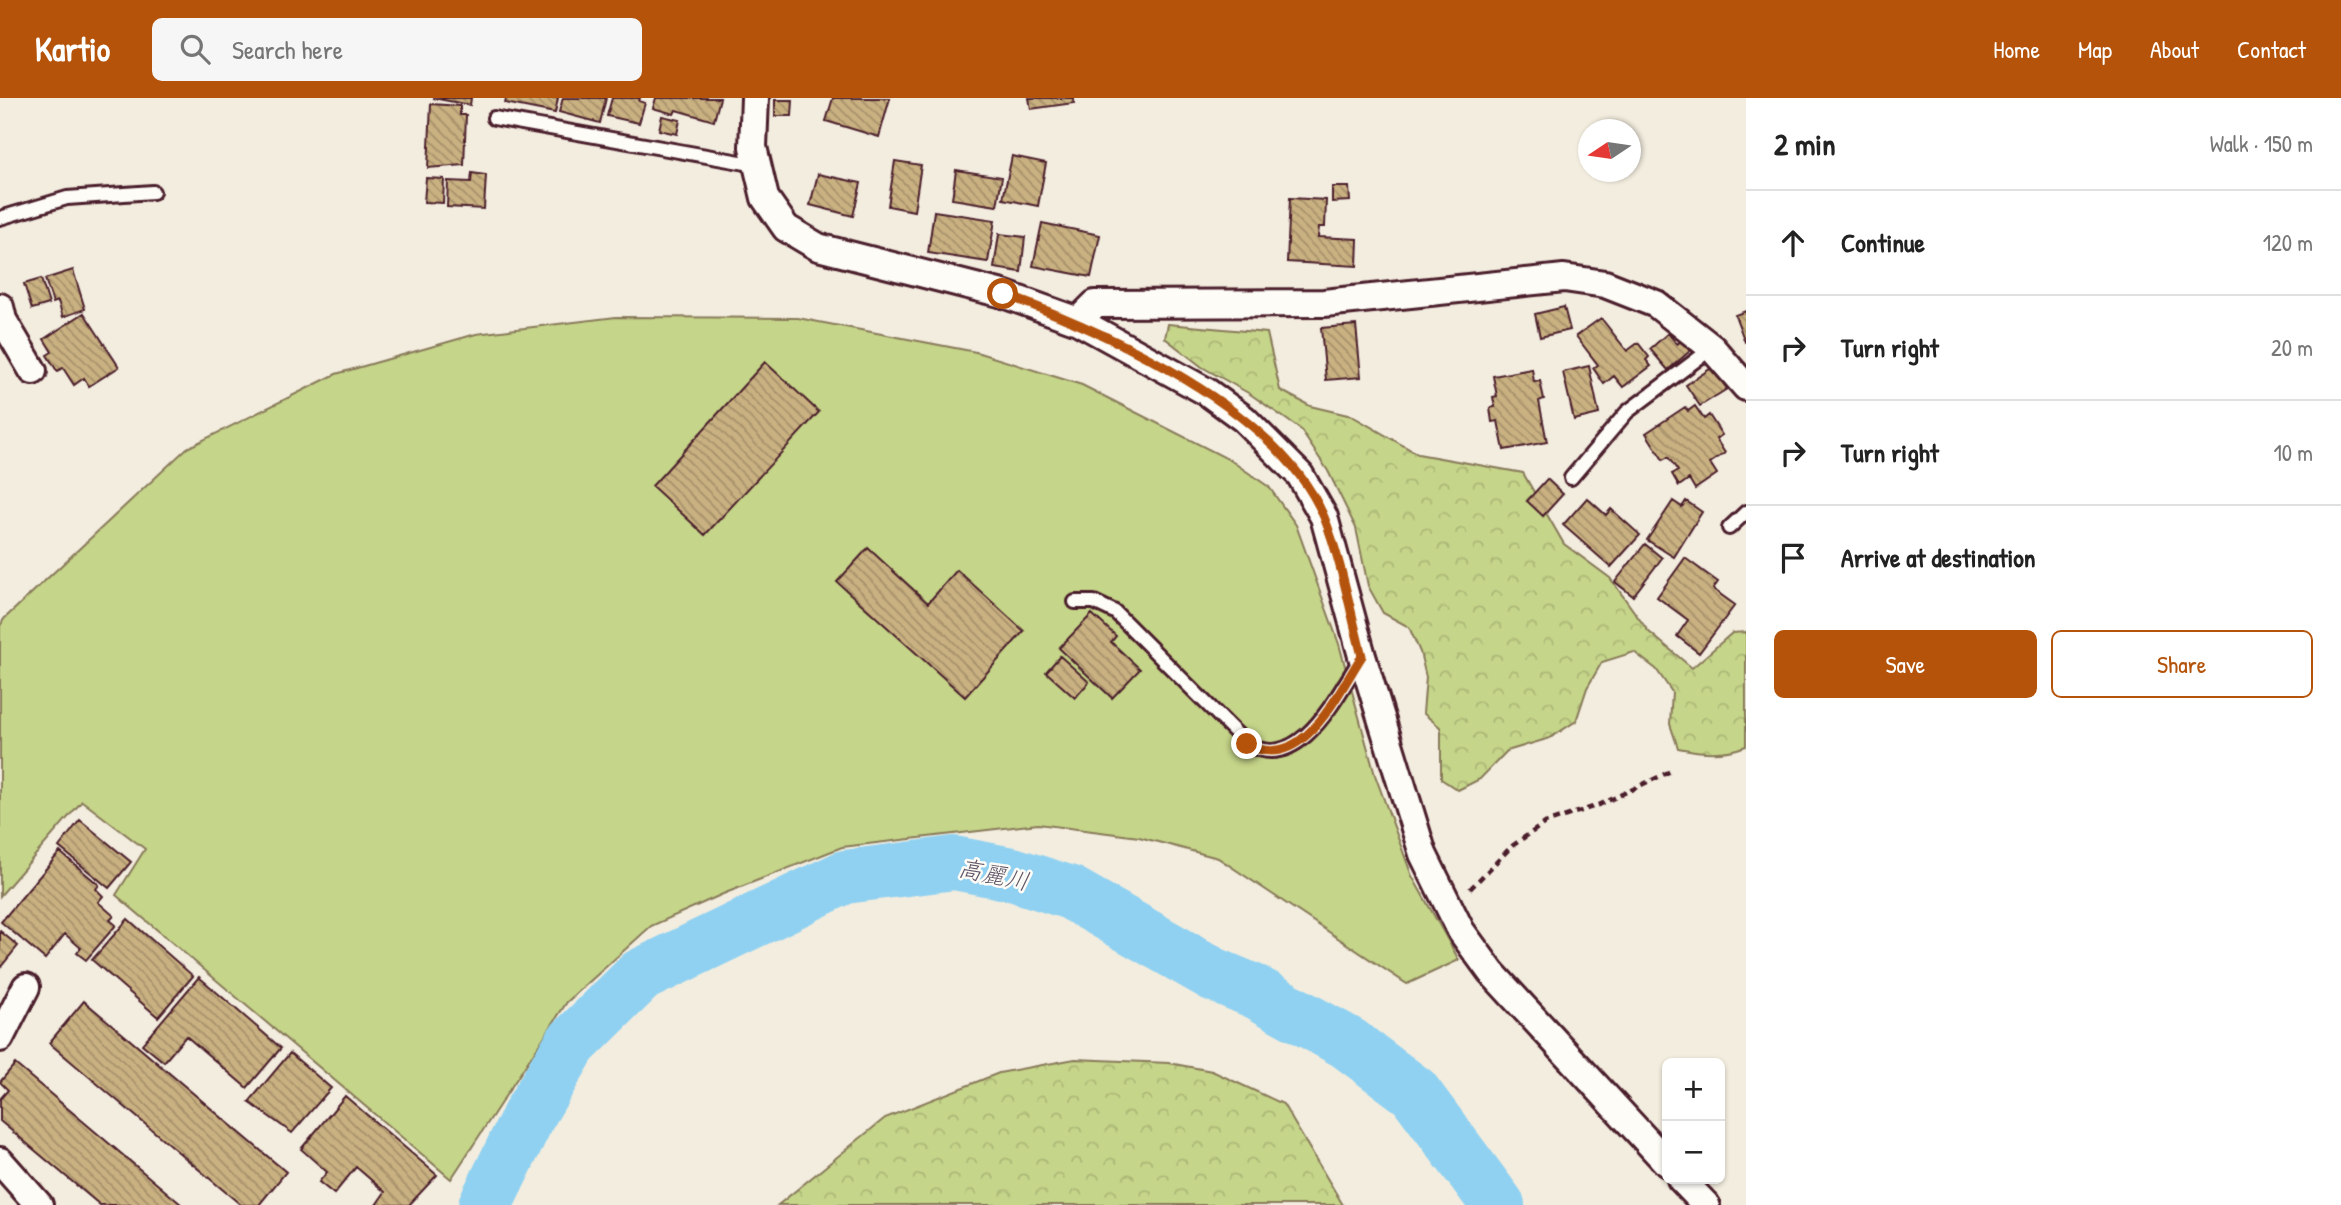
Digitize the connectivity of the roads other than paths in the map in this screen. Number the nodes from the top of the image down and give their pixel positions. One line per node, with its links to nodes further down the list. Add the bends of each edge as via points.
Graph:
1 (755, 98): 3 (street)
2 (494, 118): 3 (lane)
3 (757, 165): 7 (street, via 765,198 786,228 818,247 1003,294)
4 (153, 192): 5 (lane, via 67,198)
5 (0, 218)
6 (0, 307): 9 (street)
7 (1077, 321): 8 (street, via 1094,304 1324,303 1564,278 1605,284 1656,304); 15 (street, via 1207,392 1244,419 1300,475 1324,517)
8 (1712, 348): 10 (street); 11 (lane, via 1628,412)
9 (33, 371)
10 (1746, 387)
11 (1571, 478)
12 (1746, 513): 13 (lane)
13 (1729, 528)
14 (1075, 602): 15 (lane, via 1094,602 1115,612 1247,744 1263,752 1302,741)
15 (1362, 656): 18 (street, via 1423,854 1461,931 1491,972)
16 (26, 987): 17 (street)
17 (0, 1038)
18 (1662, 1158)
19 (0, 1161): 21 (street)
20 (1686, 1184): 22 (street)
21 (39, 1205)
22 (1706, 1205)

